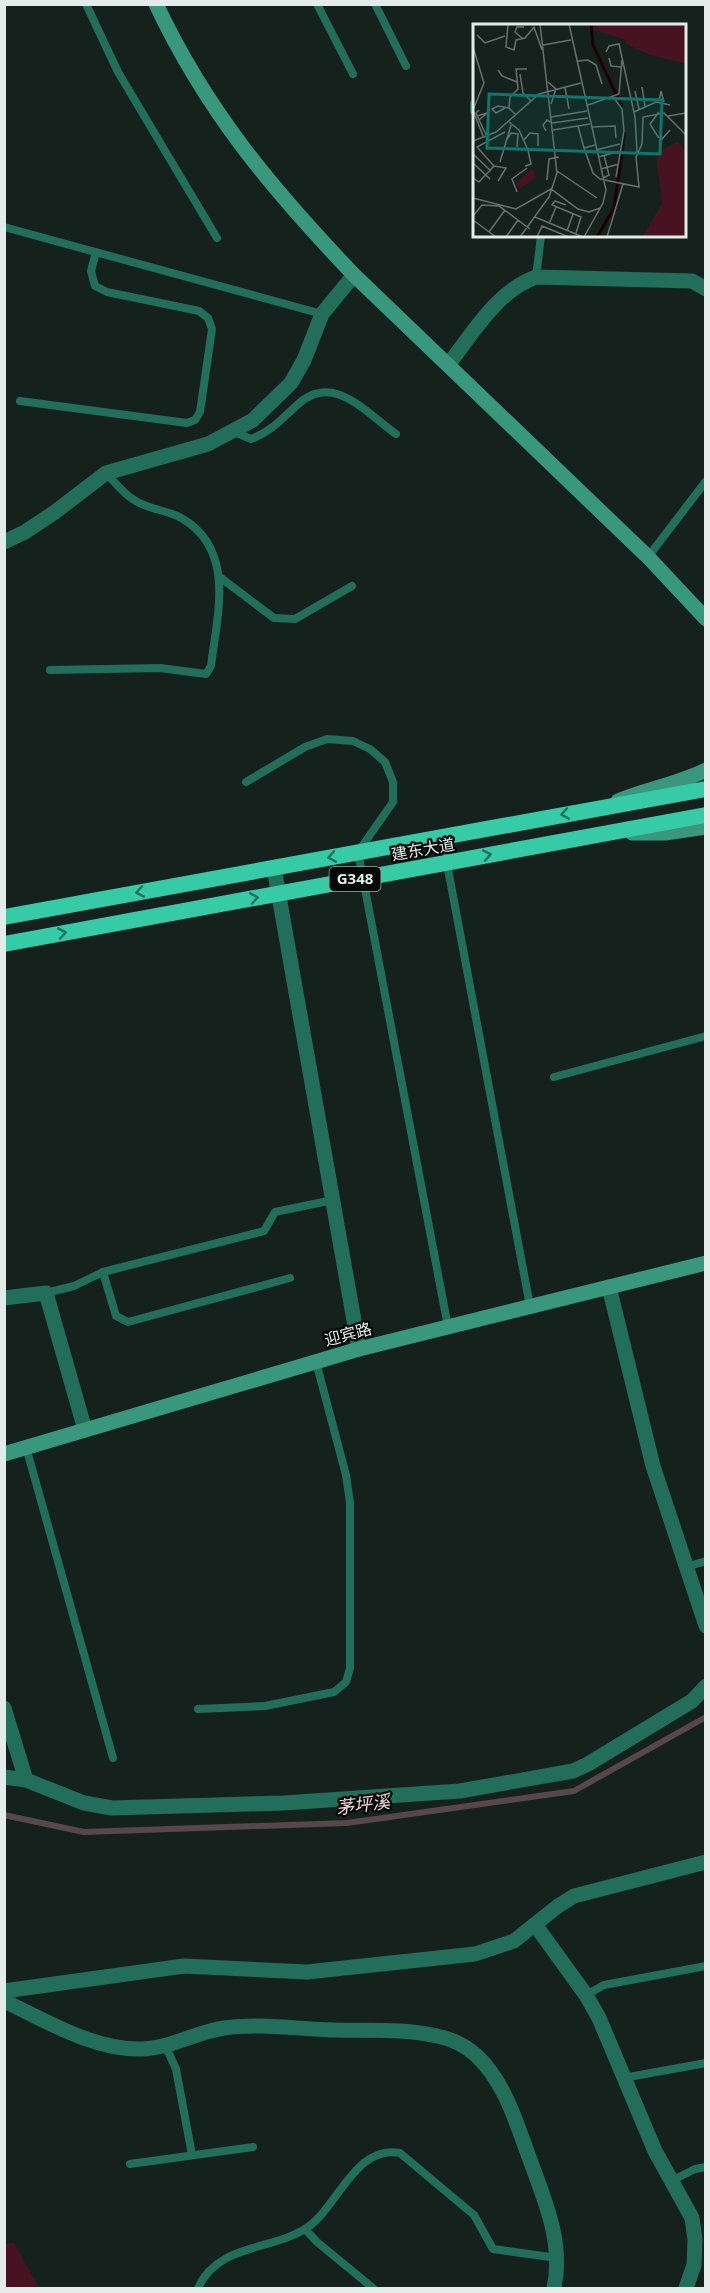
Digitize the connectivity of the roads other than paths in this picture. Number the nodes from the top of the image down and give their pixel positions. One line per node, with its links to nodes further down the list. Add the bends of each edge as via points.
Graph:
1 (86, 4): 9 (lane, via 118,72)
2 (156, 4): 11 (main road, via 180,55 218,116 308,226)
3 (317, 4): 6 (lane)
4 (375, 4): 5 (lane)
5 (406, 66)
6 (353, 74)
7 (4, 227): 10 (lane)
8 (541, 237): 12 (lane)
9 (217, 238)
10 (96, 252): 14 (lane); 16 (lane, via 91,271 94,286 200,311 208,318 212,329 200,412 187,423)
11 (354, 275): 14 (street); 15 (main road)
12 (536, 277): 13 (street, via 692,281); 15 (street, via 518,283 504,295)
13 (705, 289)
14 (322, 314): 17 (street, via 291,382 253,420)
15 (448, 365): 22 (main road)
16 (20, 401)
17 (233, 431): 18 (lane, via 251,439 268,432 306,396 321,390 337,392); 19 (street, via 183,453)
18 (396, 434)
19 (106, 473): 21 (street, via 55,512); 23 (lane, via 141,504 182,518 196,529 217,559)
20 (705, 481): 22 (lane)
21 (4, 542)
22 (648, 557): 25 (main road)
23 (221, 578): 24 (lane, via 274,618 295,619); 26 (lane, via 211,666 206,674 160,668)
24 (352, 586)
25 (705, 619)
26 (50, 670)
27 (705, 770): 30 (main road)
28 (246, 782): 35 (lane, via 305,747 327,739 353,741 370,749 385,762 393,782 393,802)
29 (705, 789): 30 (highway, 建东大道 / G348)
30 (603, 807): 34 (highway, 建东大道 / G348, one-way to 34)
31 (705, 815): 33 (highway, 建东大道 / G348)
32 (705, 827): 33 (main road, via 665,833)
33 (608, 833): 36 (highway, 建东大道 / G348, one-way to 33)
34 (442, 837): 35 (highway, 建东大道 / G348); 36 (lane)
35 (358, 852): 37 (highway, 建东大道 / G348, one-way to 37); 38 (lane)
36 (446, 863): 38 (highway, 建东大道 / G348); 51 (lane)
37 (274, 868): 39 (street); 40 (highway, 建东大道 / G348, one-way to 40)
38 (363, 878): 39 (highway, 建东大道 / G348); 52 (lane)
39 (278, 894): 41 (highway, 建东大道 / G348, one-way to 39); 44 (street)
40 (4, 917)
41 (4, 944)
42 (705, 1036): 43 (lane)
43 (554, 1077)
44 (333, 1200): 46 (lane, via 275,1212 264,1231); 53 (street)
45 (705, 1263): 48 (main road, 迎宾路)
46 (103, 1272): 47 (lane, via 116,1316 128,1322); 49 (lane, via 74,1286)
47 (290, 1278)
48 (609, 1287): 51 (main road, 迎宾路); 59 (street, via 647,1447)
49 (46, 1293): 50 (street); 55 (street)
50 (4, 1298)
51 (530, 1306): 52 (main road, 迎宾路)
52 (448, 1327): 53 (main road, 迎宾路)
53 (360, 1349): 54 (main road, 迎宾路)
54 (316, 1362): 55 (main road, 迎宾路); 63 (lane, via 350,1503 350,1668 346,1682 334,1692 286,1703)
55 (85, 1430): 56 (main road, 迎宾路)
56 (26, 1447): 57 (main road, 迎宾路); 64 (lane)
57 (4, 1454)
58 (705, 1561): 59 (lane)
59 (686, 1567): 60 (street)
60 (705, 1626)
61 (705, 1686): 66 (street, via 692,1701 580,1768 556,1776 459,1791 284,1803 112,1808 84,1803)
62 (4, 1708): 66 (street)
63 (198, 1709)
64 (113, 1758)
65 (4, 1777): 66 (street)
66 (26, 1780)
67 (705, 1862): 68 (street, via 574,1896)
68 (536, 1926): 70 (street, via 494,1949 455,1957 307,1972 184,1966); 71 (street)
69 (705, 1966): 71 (lane, via 604,1985)
70 (4, 1991)
71 (586, 1995): 75 (street)
72 (4, 2001): 73 (street, via 97,2042 142,2049)
73 (165, 2045): 77 (lane, via 176,2069); 82 (street, via 206,2032 246,2027 422,2033 466,2048 487,2068 511,2108 549,2214)
74 (705, 2063): 75 (lane)
75 (623, 2078): 80 (street)
76 (253, 2147): 77 (lane)
77 (192, 2155): 78 (lane)
78 (130, 2164)
79 (705, 2167): 80 (lane)
80 (671, 2181): 83 (street, via 692,2218)
81 (305, 2229): 82 (lane, via 327,2210 360,2166 379,2152 389,2151 400,2153 468,2210 493,2249); 84 (lane, via 237,2253 208,2274); 85 (lane)
82 (557, 2258): 86 (street)
83 (700, 2264): 87 (street)
84 (198, 2289)
85 (373, 2289)
86 (554, 2289)
87 (686, 2289)

